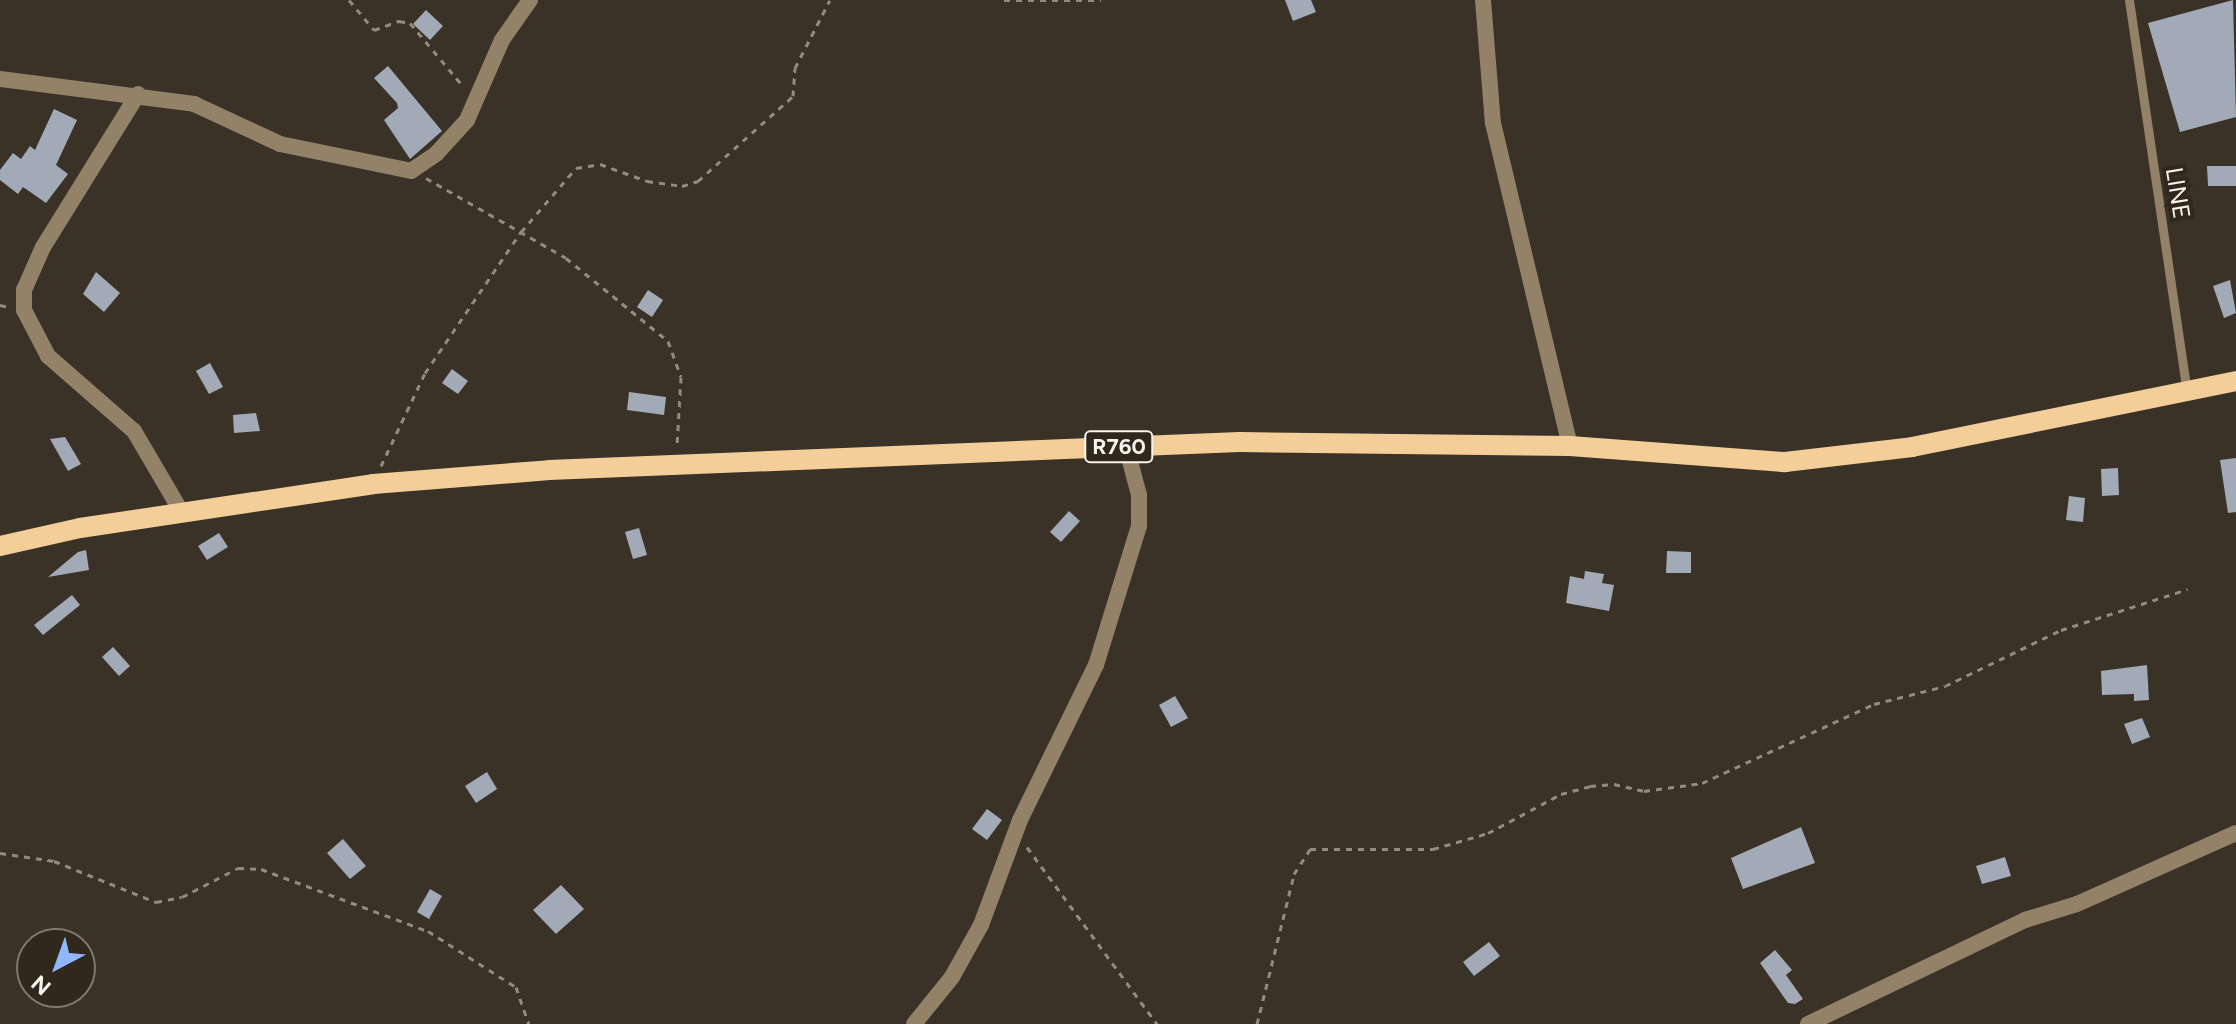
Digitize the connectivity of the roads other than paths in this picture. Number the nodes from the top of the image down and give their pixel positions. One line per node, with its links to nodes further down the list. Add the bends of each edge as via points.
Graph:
1 (530, 0): 5 (street, via 502,40 477,103 452,138 411,171 280,144 194,104)
2 (1483, 0): 9 (street, via 1493,123)
3 (2129, 0): 7 (lane, LINE)
4 (0, 79): 5 (street)
5 (138, 94): 10 (street, via 43,247 24,290 24,310 48,356 134,431)
6 (2236, 381): 7 (main road, R760)
7 (2187, 392): 9 (main road, R760, via 1912,447 1785,462)
8 (1126, 446): 9 (main road, R760, via 1312,441); 10 (main road, R760, via 373,484); 13 (street, via 1141,509 1096,665 1017,831 981,925 952,977)
9 (1570, 446)
10 (181, 511): 11 (main road, R760)
11 (0, 546)
12 (2236, 833): 14 (street, via 2077,904 2025,920)
13 (914, 1024)
14 (1808, 1024)

